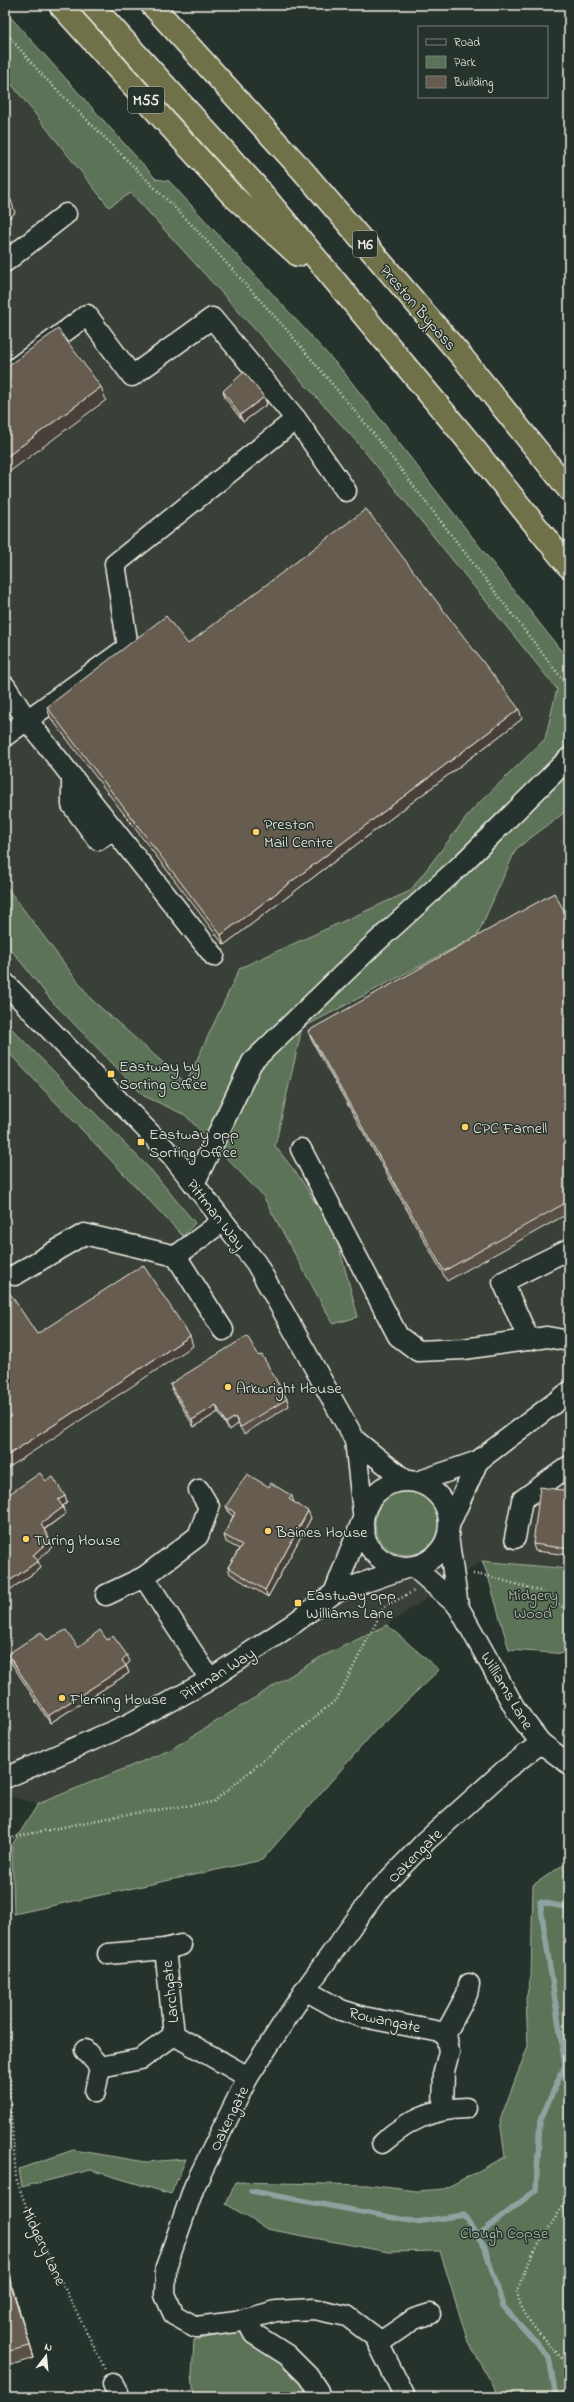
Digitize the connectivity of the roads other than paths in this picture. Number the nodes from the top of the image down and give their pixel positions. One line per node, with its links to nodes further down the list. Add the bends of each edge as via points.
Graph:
1 (60, 5): 6 (highway, M55, via 232,195)
2 (92, 5): 6 (highway, via 256,186)
3 (152, 5): 9 (highway, Preston Bypass / M6, via 303,171 463,358)
4 (66, 214): 5 (street)
5 (5, 262)
6 (358, 309): 11 (highway)
7 (5, 376): 8 (street, via 87,315 132,376 212,318)
8 (296, 419): 10 (street); 13 (street, via 115,564 128,647)
9 (569, 490)
10 (346, 491)
11 (569, 568)
12 (5, 686): 13 (street)
13 (27, 720): 14 (street); 16 (street)
14 (5, 736)
15 (569, 758): 19 (street, via 461,865 372,946 252,1062)
16 (214, 956)
17 (5, 983): 19 (street, Pittman Way, via 172,1156)
18 (301, 1150): 25 (street, via 398,1336 418,1351 464,1349)
19 (194, 1184): 20 (street, Pittman Way)
20 (223, 1221): 22 (street); 28 (street, Pittman Way, via 256,1263)
21 (569, 1249): 25 (street, via 503,1282)
22 (176, 1256): 23 (street, via 84,1234); 24 (street)
23 (15, 1275)
24 (223, 1330)
25 (529, 1340): 26 (street, via 547,1337)
26 (569, 1342)
27 (569, 1392): 29 (street)
28 (356, 1440): 31 (street, Pittman Way); 33 (street, Pittman Way)
29 (478, 1461): 31 (street); 34 (street)
30 (569, 1466): 35 (street, via 522,1500)
31 (411, 1481): 33 (street, via 391,1483 379,1490 369,1500); 34 (street, via 430,1487 440,1497 447,1509)
32 (199, 1490): 37 (street, via 209,1507 198,1536)
33 (363, 1517): 36 (street, via 364,1535 369,1548 379,1558 392,1565); 38 (street, Pittman Way)
34 (449, 1530): 36 (street, via 443,1547 435,1556 425,1563); 40 (street, Williams Lane)
35 (515, 1538)
36 (410, 1567): 38 (street, Pittman Way); 40 (street, Williams Lane)
37 (144, 1577): 39 (street); 41 (street)
38 (334, 1593): 41 (street, Pittman Way, via 294,1624)
39 (106, 1595)
40 (458, 1606): 42 (street, Williams Lane, via 517,1712)
41 (210, 1679): 44 (street, Pittman Way, via 127,1725)
42 (541, 1743): 43 (street, Williams Lane); 47 (street, Oakengate, via 504,1770 426,1841 375,1894)
43 (569, 1764)
44 (6, 1784)
45 (108, 1954): 49 (street, Larchgate, via 173,1947)
46 (469, 1984): 48 (street, via 467,1994)
47 (304, 1990): 48 (street, Rowangate, via 341,2010 363,2017); 52 (street, Oakengate)
48 (446, 2034): 54 (street, via 449,2052 444,2071)
49 (174, 2035): 51 (street, Larchgate, via 141,2059); 52 (street, Larchgate)
50 (85, 2050): 51 (street)
51 (100, 2067): 53 (street)
52 (248, 2077): 58 (street, Oakengate, via 194,2187 166,2267 165,2295 174,2315 196,2327)
53 (95, 2092)
54 (442, 2108): 55 (street); 56 (street, via 420,2116 398,2129)
55 (466, 2108)
56 (382, 2143)
57 (430, 2314): 59 (street, via 414,2319)
58 (246, 2319): 59 (street, Oakengate, via 276,2311 314,2309 346,2316 375,2337); 60 (street, via 254,2334 287,2355 308,2376)
59 (379, 2343): 61 (street, Oakengate)
60 (318, 2391)
61 (405, 2397)

